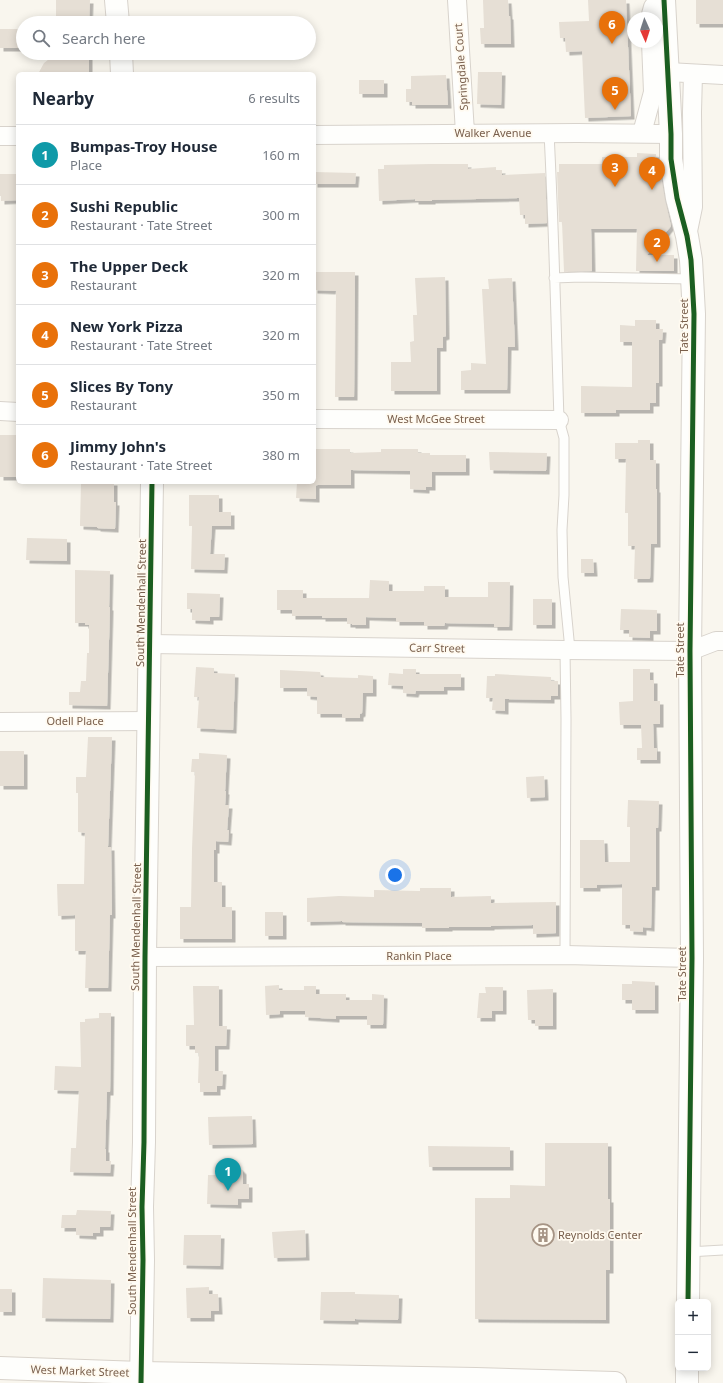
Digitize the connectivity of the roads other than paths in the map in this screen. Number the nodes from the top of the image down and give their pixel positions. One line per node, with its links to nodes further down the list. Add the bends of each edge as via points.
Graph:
1 (116, 0): 6 (street)
2 (457, 0): 13 (street, Springdale Court)
3 (658, 0): 5 (street)
4 (664, 0): 10 (street, Tate Street)
5 (652, 12)
6 (117, 16)
7 (651, 48): 15 (street, via 653,92)
8 (121, 60): 9 (street)
9 (122, 72)
10 (668, 72): 11 (street); 16 (street, Tate Street)
11 (693, 74): 12 (street); 20 (street, Tate Street, via 693,207)
12 (723, 75)
13 (465, 133): 14 (street, Walker Avenue); 17 (street, Walker Avenue)
14 (549, 133): 15 (street, Walker Avenue); 21 (lane)
15 (642, 133): 16 (street, Walker Avenue)
16 (671, 134): 20 (street, Tate Street, via 671,159 677,198)
17 (316, 135)
18 (0, 136): 19 (street)
19 (16, 136)
20 (687, 236): 22 (street, Tate Street)
21 (554, 278): 22 (lane); 26 (lane)
22 (693, 279): 31 (street, Tate Street)
23 (0, 411): 24 (street)
24 (16, 412)
25 (316, 419): 26 (street, West McGee Street)
26 (559, 420): 30 (lane, via 564,438 562,530)
27 (152, 484): 29 (street, South Mendenhall Street)
28 (723, 641): 31 (street, Carr Street, via 716,641)
29 (150, 644): 30 (street, Carr Street); 32 (street, South Mendenhall Street)
30 (567, 650): 31 (street, Carr Street); 34 (lane)
31 (690, 651): 36 (street, Tate Street)
32 (150, 721): 33 (street, Odell Place); 35 (street, South Mendenhall Street)
33 (0, 722)
34 (565, 955): 35 (street, Rankin Place); 36 (street, Rankin Place)
35 (145, 957): 42 (street, South Mendenhall Street)
36 (692, 958): 38 (street, Tate Street)
37 (723, 1250): 38 (lane)
38 (688, 1252): 39 (street, Tate Street)
39 (688, 1299)
40 (0, 1368): 42 (street, West Market Street)
41 (687, 1371): 45 (street)
42 (141, 1378): 43 (street, West Market Street)
43 (356, 1380): 44 (street, West Market Street)
44 (615, 1383)
45 (687, 1383)

